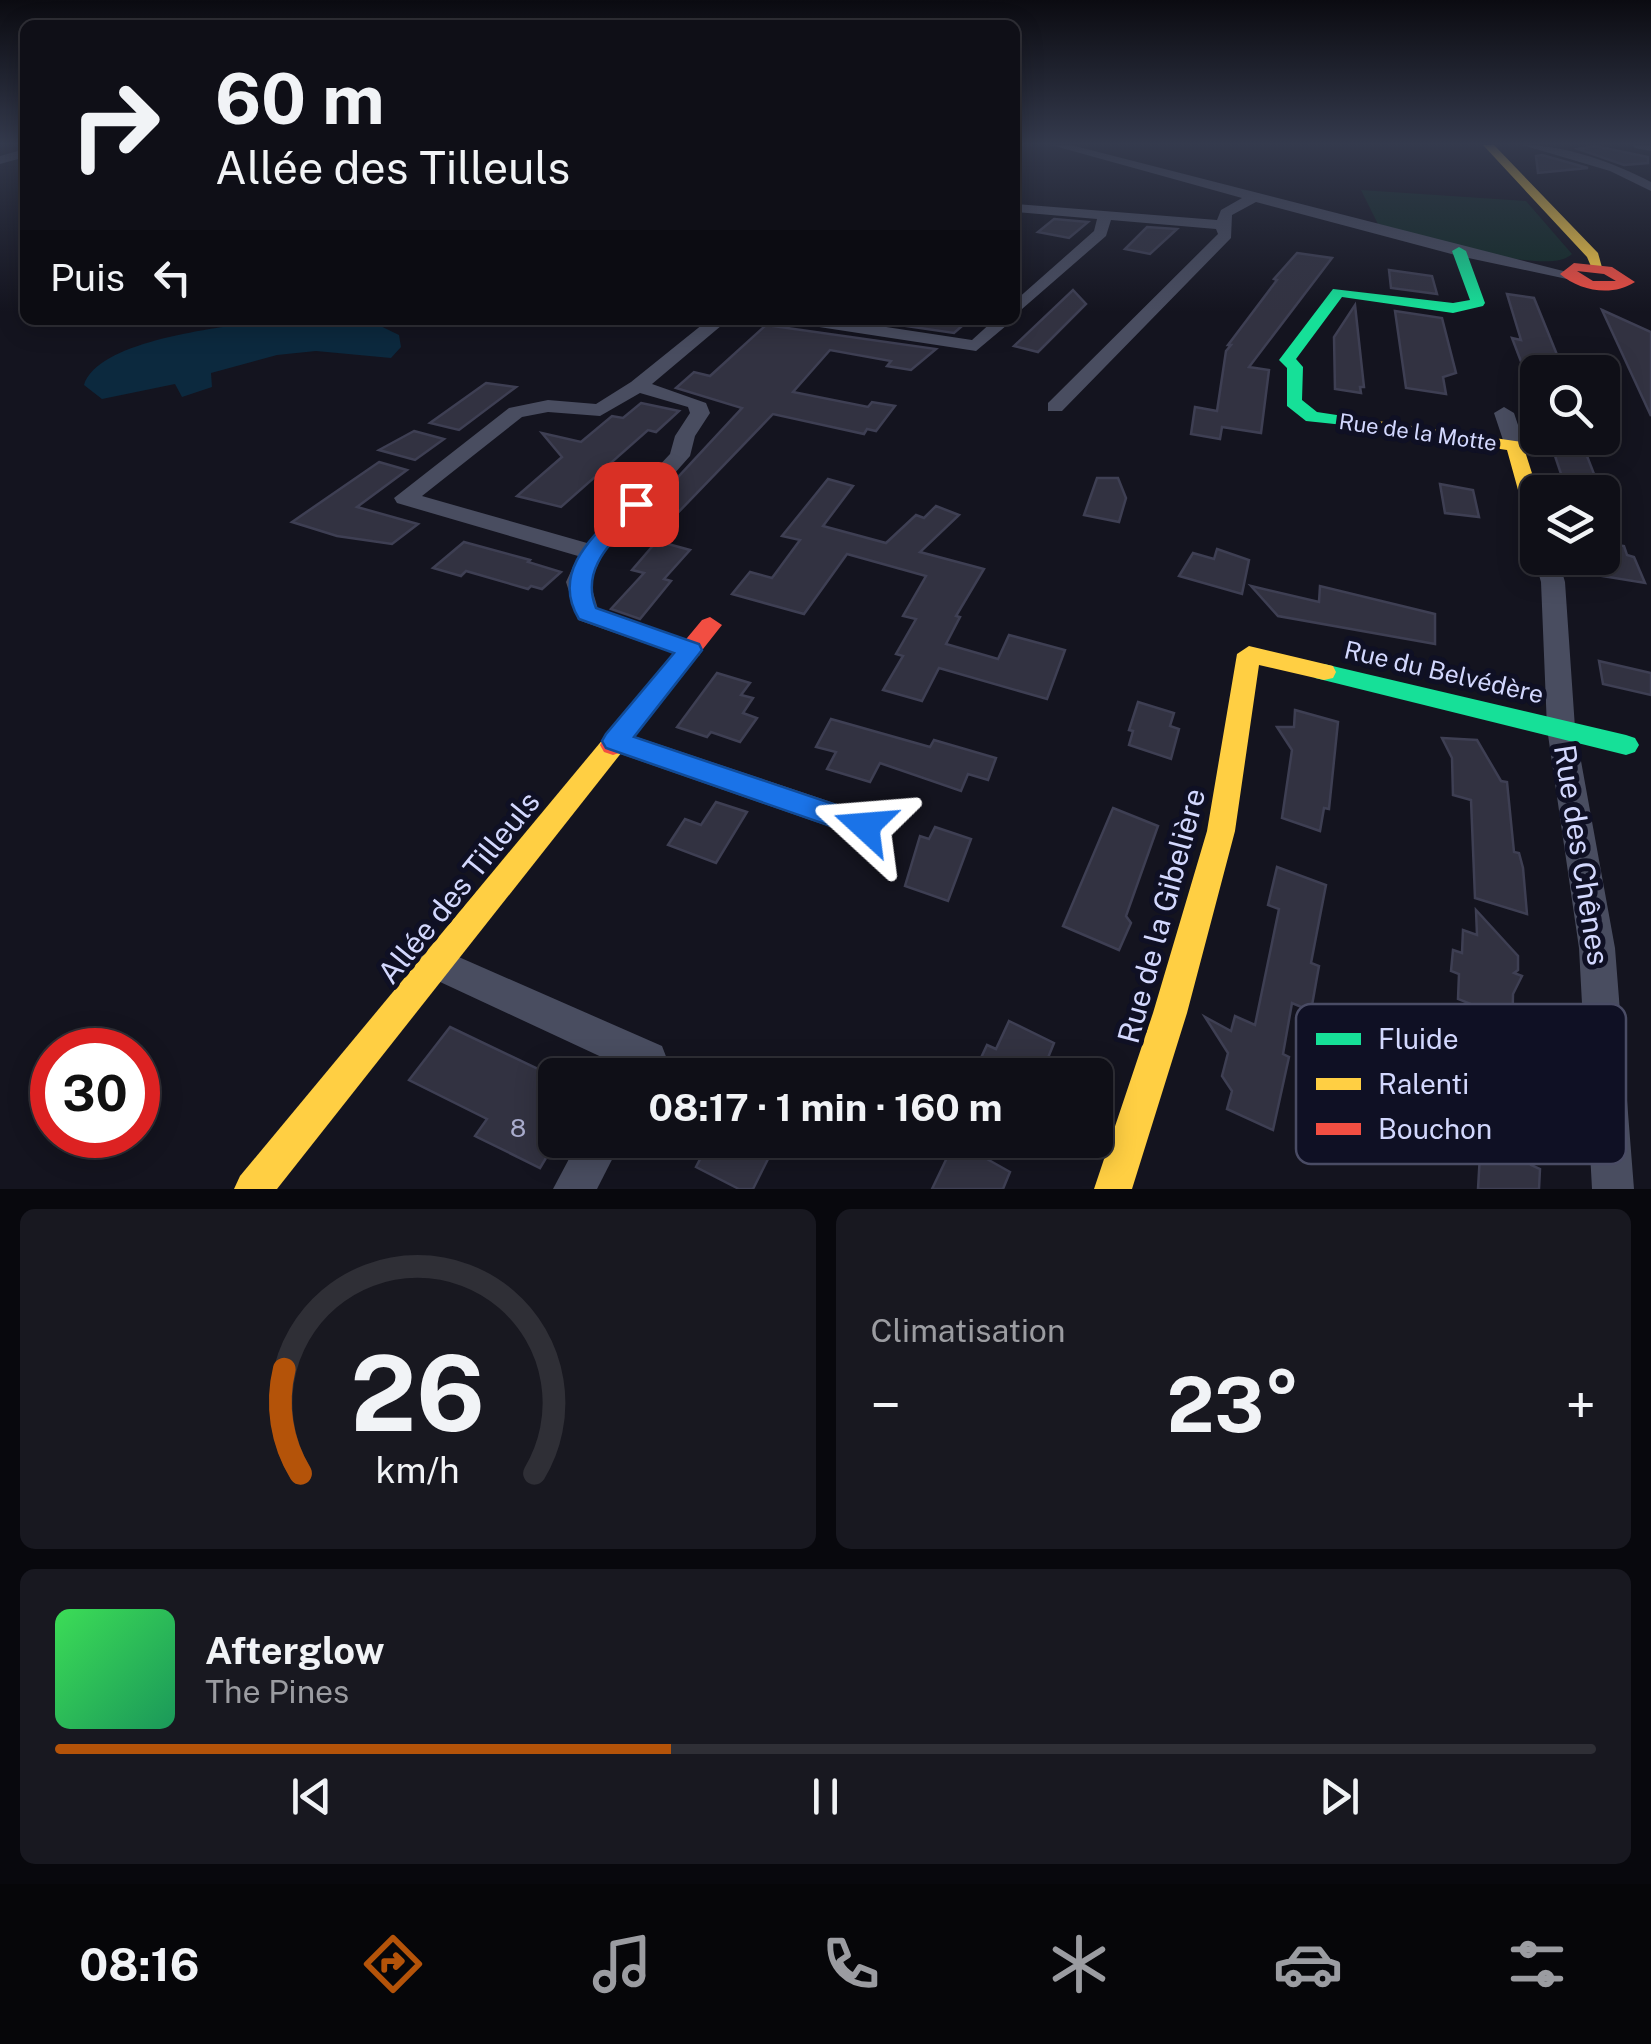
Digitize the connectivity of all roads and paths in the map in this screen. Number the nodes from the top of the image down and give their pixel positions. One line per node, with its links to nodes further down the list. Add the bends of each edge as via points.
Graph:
1 (1249, 200): 6 (street, via 1226,213)
2 (1264, 200): 7 (street)
3 (1540, 200): 8 (street)
4 (1020, 208): 5 (street)
5 (1105, 216): 6 (street); 10 (street, via 1101,233)
6 (1224, 230): 15 (street)
7 (1459, 251): 9 (street); 17 (street, Rue de la Motte, via 1478,303 1453,308 1338,292 1288,360 1295,367 1293,402 1312,417)
8 (1598, 268): 9 (street, via 1574,267); 9 (street, via 1627,279 1631,292)
9 (1567, 274)
10 (1020, 306)
11 (713, 325): 14 (street)
12 (850, 325): 13 (street, via 976,346)
13 (999, 325)
14 (638, 386): 19 (street, via 696,403 700,413 680,456); 19 (street, via 600,410 548,406 516,412 406,498)
15 (1055, 407)
16 (1504, 413): 17 (street, Rue de la Motte)
17 (1515, 446): 18 (street, Rue de la Motte)
18 (1523, 475)
19 (592, 552): 22 (street, via 578,582 588,614)
20 (1550, 575): 24 (street, Rue des Chênes)
21 (710, 624): 22 (street, Allée des Tilleuls)
22 (690, 650): 25 (street, Allée des Tilleuls)
23 (1249, 654): 24 (street, Rue du Belvédère); 35 (street, Rue de la Gibelière, via 1221,831)
24 (1561, 728): 26 (street, Rue du Belvédère); 29 (street, Rue des Chênes)
25 (616, 741): 27 (street); 28 (street, Allée des Tilleuls)
26 (1626, 746)
27 (865, 826)
28 (436, 963): 30 (street); 33 (street, Allée des Tilleuls)
29 (1601, 1004)
30 (646, 1058)
31 (592, 1158): 34 (street)
32 (1611, 1164): 36 (street, Rue des Chênes)
33 (253, 1189)
34 (574, 1189)
35 (1114, 1189)
36 (1613, 1189)

